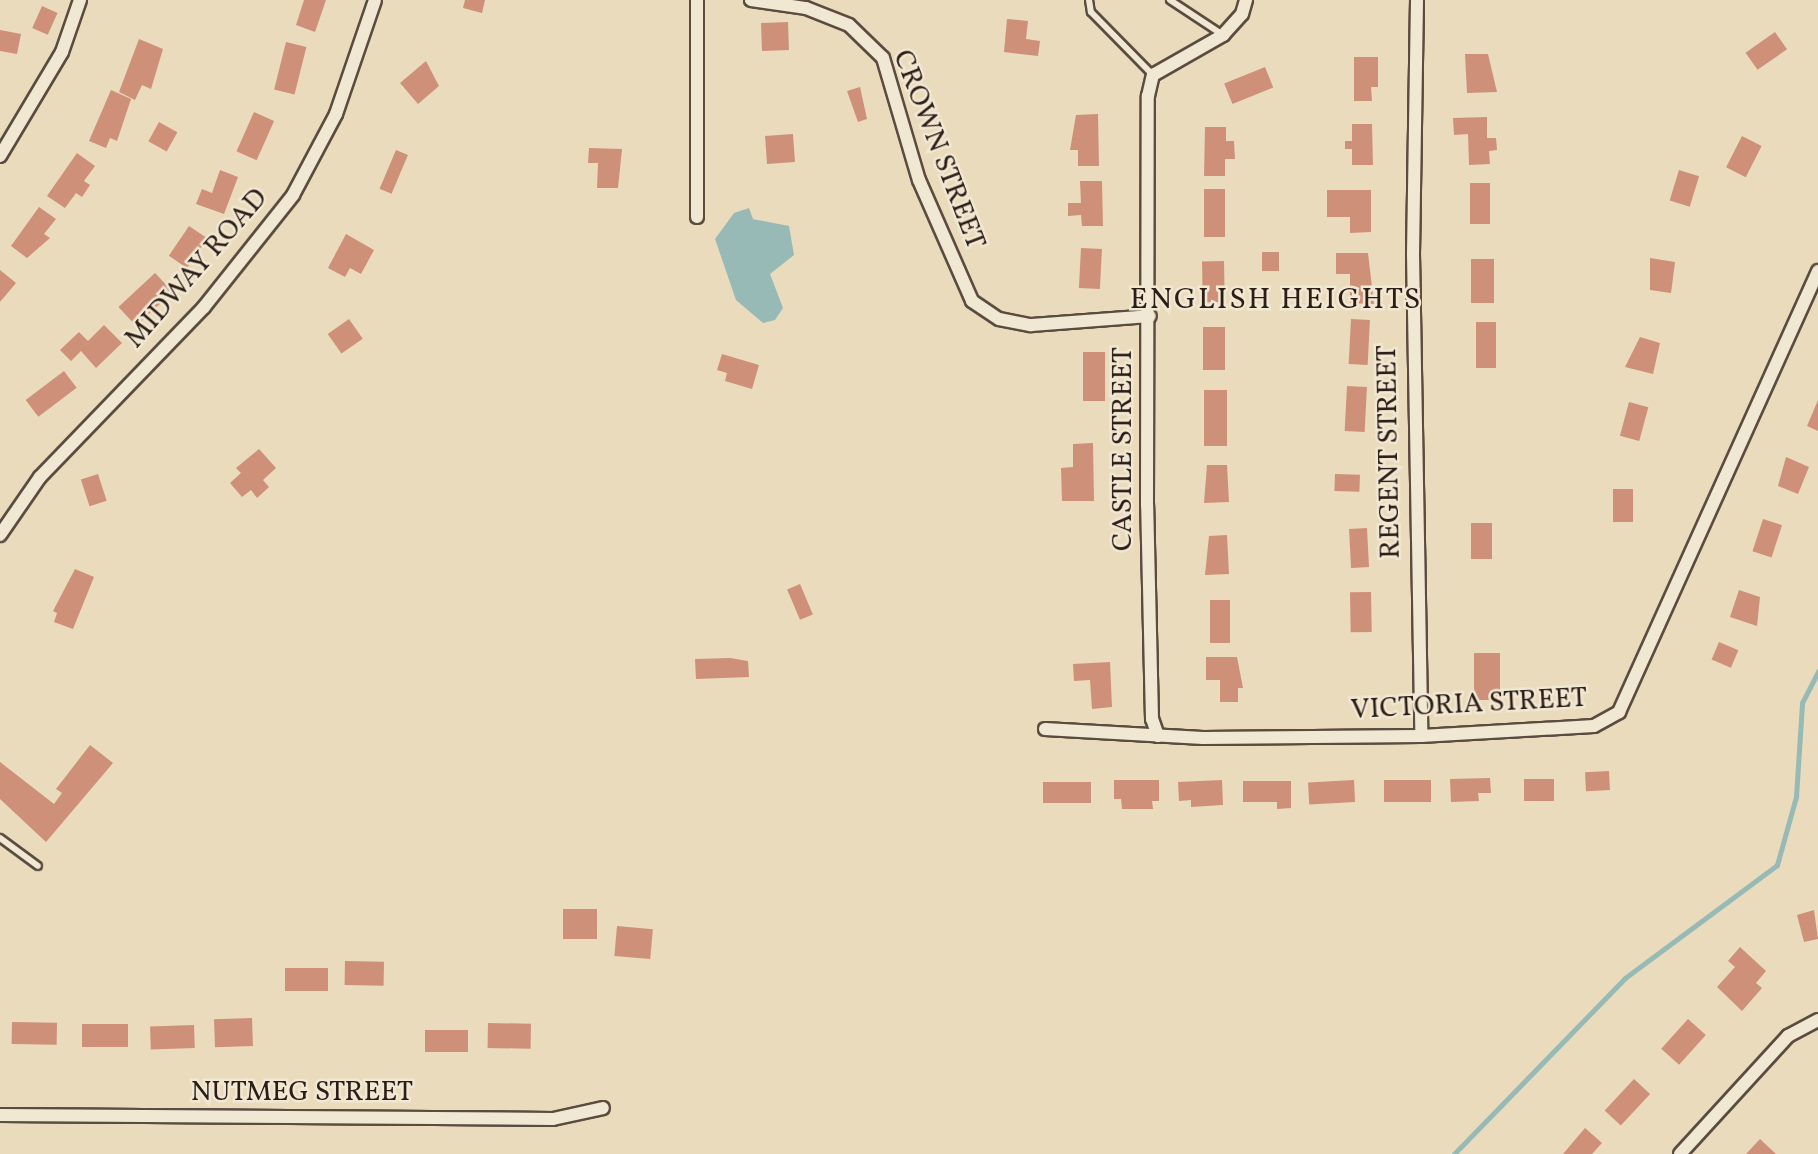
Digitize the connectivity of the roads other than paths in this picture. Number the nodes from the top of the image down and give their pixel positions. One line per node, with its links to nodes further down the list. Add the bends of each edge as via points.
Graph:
1 (80, 0): 11 (street, via 62,52)
2 (375, 0): 15 (street, MIDWAY ROAD, via 336,114 293,195 204,307 40,477)
3 (697, 0): 12 (street)
4 (751, 0): 14 (street, CROWN STREET, via 806,8 849,25 883,58 919,180 972,301 999,319 1031,325)
5 (1089, 0): 10 (lane, via 1091,12)
6 (1170, 0): 9 (lane)
7 (1246, 0): 9 (street, via 1242,14)
8 (1416, 0): 17 (street, REGENT STREET, via 1413,268)
9 (1223, 35): 10 (street)
10 (1153, 75): 14 (street, CASTLE STREET, via 1148,96)
11 (0, 156)
12 (697, 217)
13 (1818, 271): 17 (street, VICTORIA STREET, via 1619,712 1594,726)
14 (1150, 316): 18 (street, CASTLE STREET, via 1146,505 1152,719)
15 (0, 535)
16 (1045, 729): 18 (street, VICTORIA STREET)
17 (1421, 736): 18 (street, VICTORIA STREET)
18 (1158, 737)
19 (0, 838): 20 (lane)
20 (38, 866)
21 (1818, 1020): 24 (street, via 1788,1036)
22 (603, 1108): 23 (street, NUTMEG STREET, via 553,1119)
23 (0, 1115)
24 (1680, 1154)

